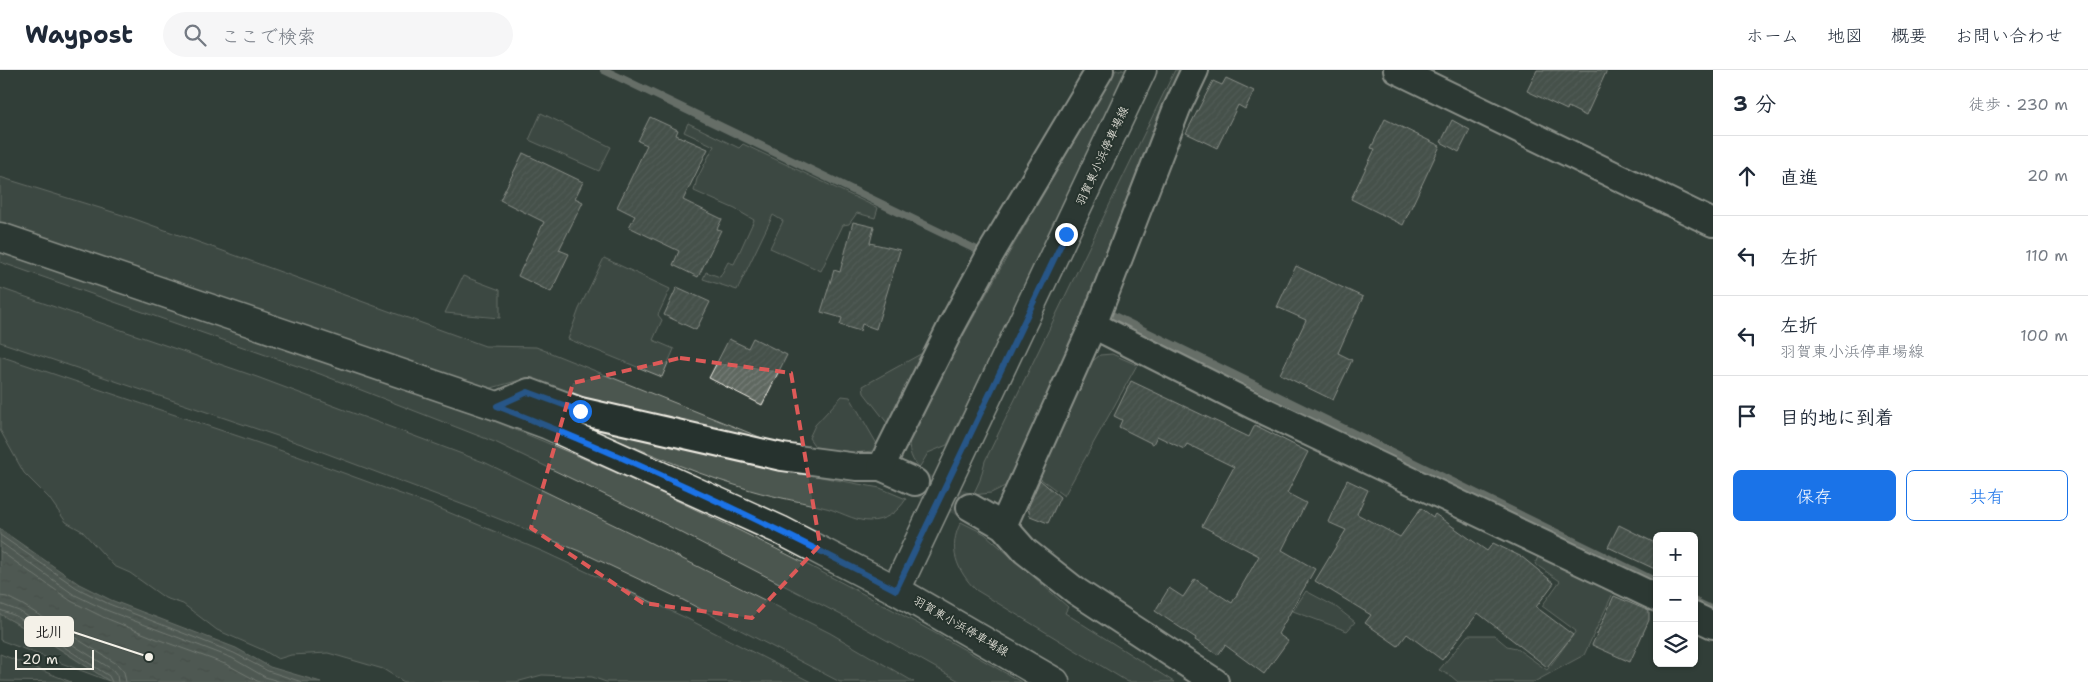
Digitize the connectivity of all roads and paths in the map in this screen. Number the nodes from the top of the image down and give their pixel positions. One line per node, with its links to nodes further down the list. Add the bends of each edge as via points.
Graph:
1 (1100, 70): 9 (street, via 986,261)
2 (1142, 70): 13 (street, 羽賀東小浜停車場線)
3 (1195, 70): 7 (street, via 1177,108)
4 (1398, 70): 5 (street)
5 (1713, 223)
6 (0, 237): 8 (street)
7 (1093, 325): 12 (street); 14 (street, via 1254,406)
8 (497, 406): 9 (street, via 528,392 580,411 782,457); 13 (street, via 548,425 780,530)
9 (881, 467): 10 (street)
10 (915, 482)
11 (970, 507): 12 (street)
12 (1003, 526): 18 (street, via 1025,551 1076,591)
13 (896, 590): 17 (street, 羽賀東小浜停車場線)
14 (1653, 596)
15 (1698, 618): 16 (street)
16 (1713, 625)
17 (1055, 682)
18 (1215, 682)

